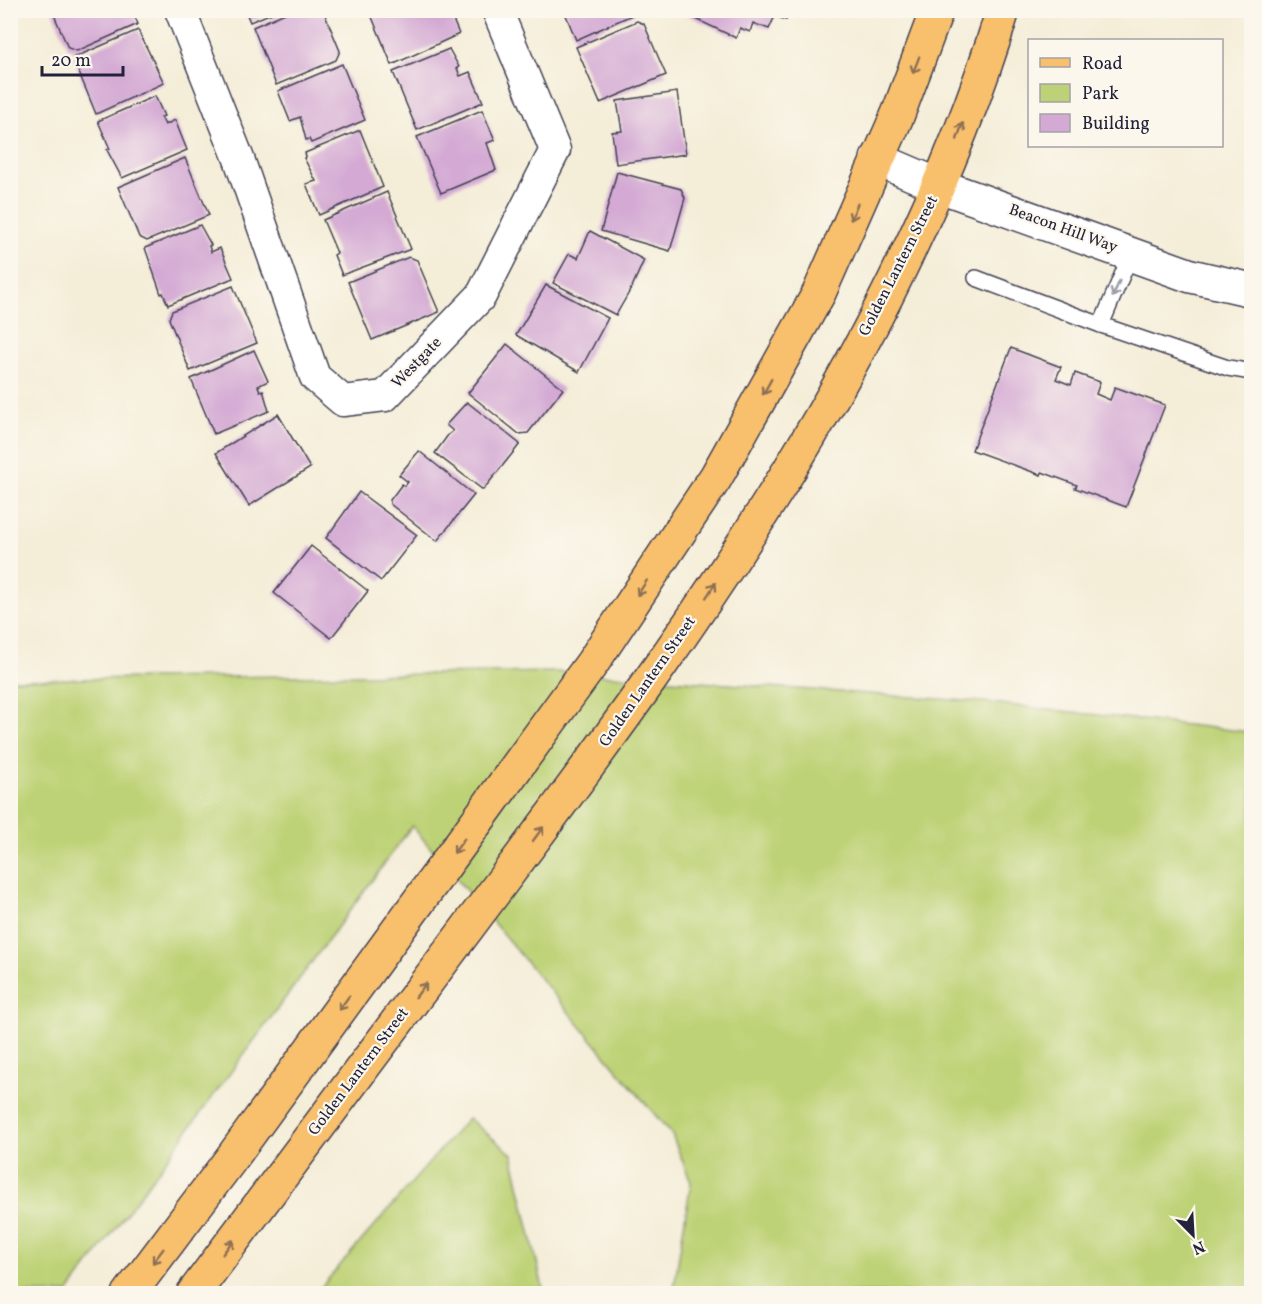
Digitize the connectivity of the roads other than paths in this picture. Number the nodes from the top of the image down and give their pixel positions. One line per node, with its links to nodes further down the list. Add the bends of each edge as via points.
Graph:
1 (180, 10): 2 (street, Westgate, via 239,159 315,377 343,401 385,396 482,296 555,150)
2 (497, 10)
3 (937, 10): 5 (main road, one-way to 5)
4 (1003, 10): 6 (main road, Golden Lantern Street, one-way to 4)
5 (877, 159): 6 (street, Beacon Hill Way); 12 (main road, one-way to 12, via 819,293 716,477 593,662)
6 (940, 186): 7 (street, Beacon Hill Way); 13 (main road, Golden Lantern Street, one-way to 6, via 625,719 795,461 891,286)
7 (1131, 254): 9 (street, Beacon Hill Way, via 1191,276); 10 (lane, one-way to 10)
8 (976, 278): 10 (lane)
9 (1251, 290)
10 (1101, 325): 11 (lane, via 1228,368)
11 (1251, 372)
12 (129, 1293)
13 (193, 1293)

